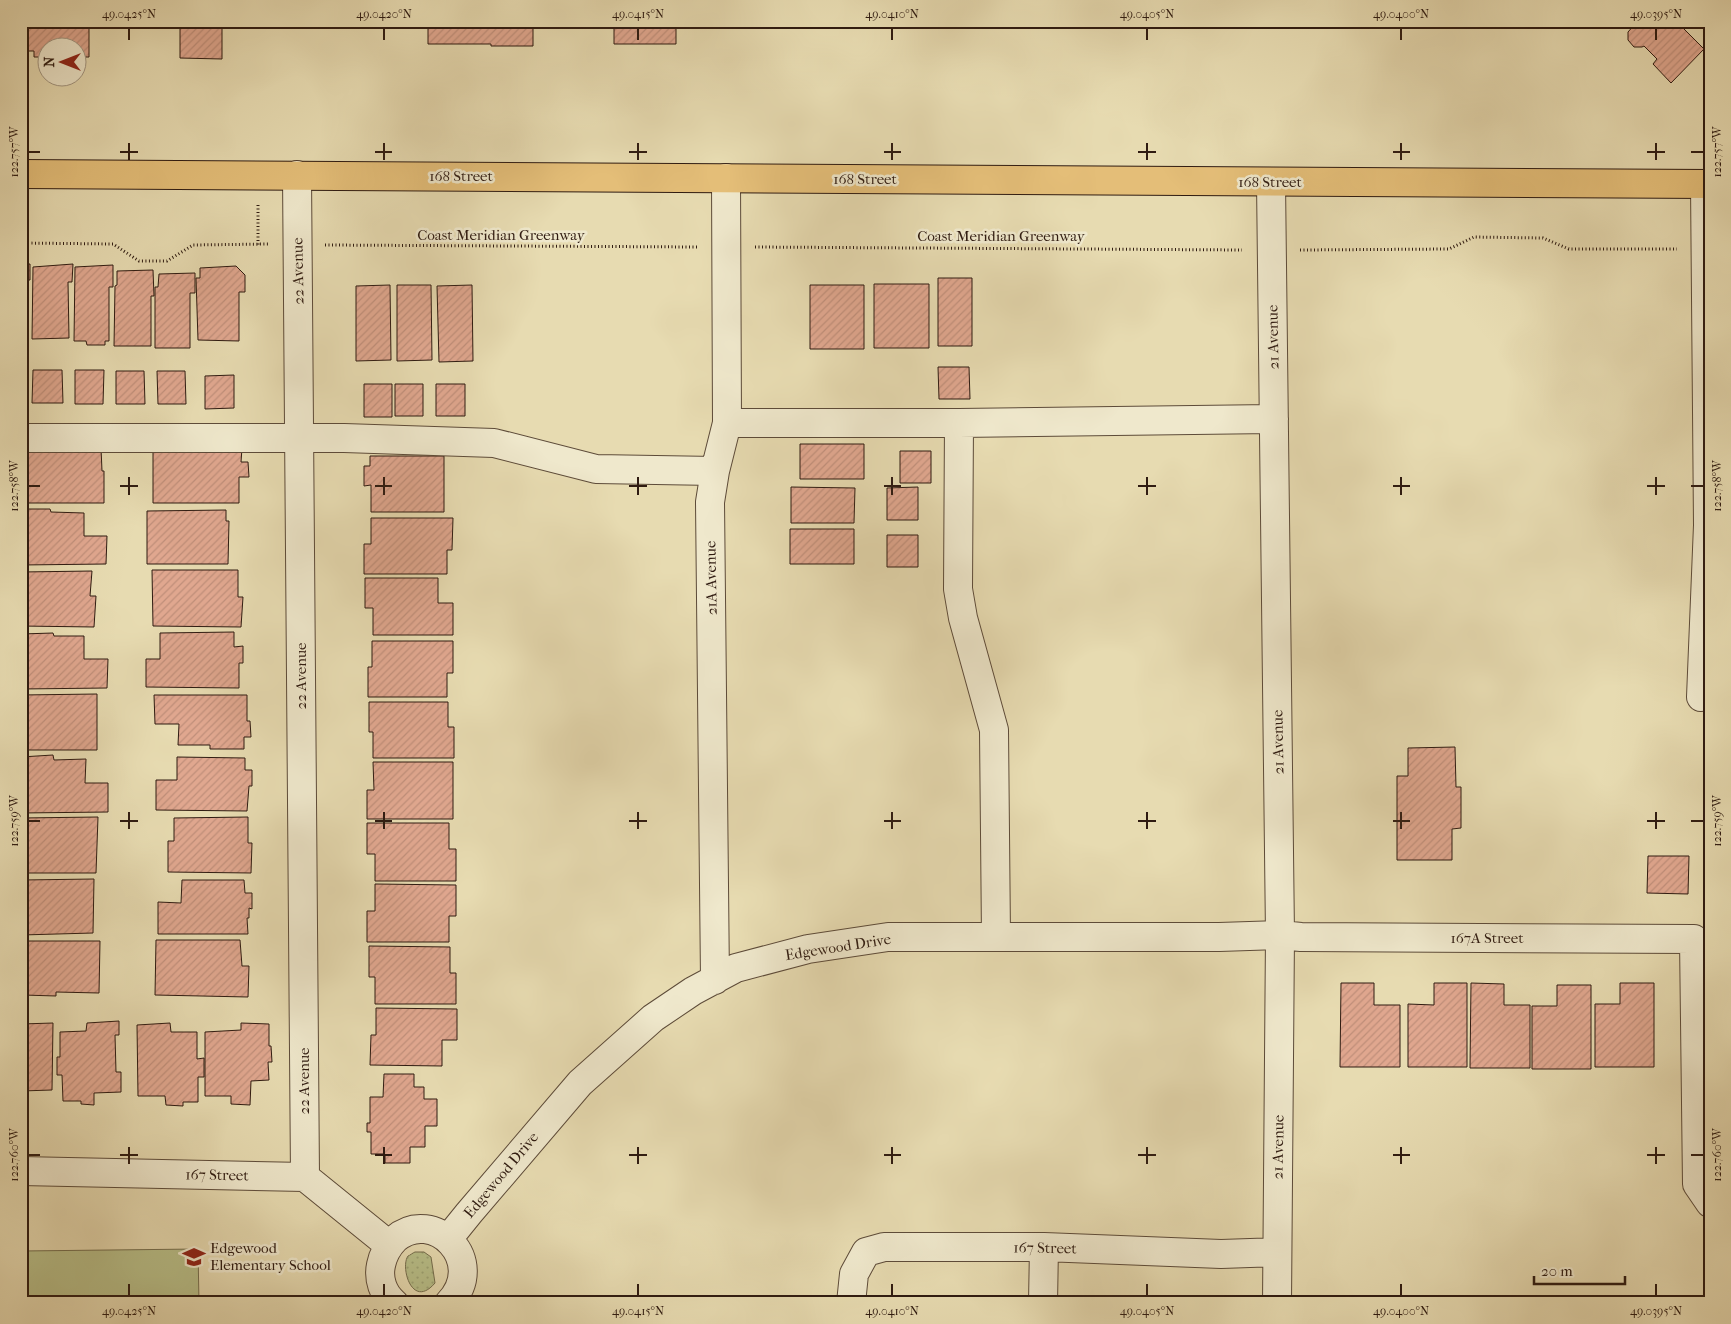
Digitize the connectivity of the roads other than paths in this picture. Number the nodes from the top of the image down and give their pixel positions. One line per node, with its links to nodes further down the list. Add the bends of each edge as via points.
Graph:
1 (21, 174): 2 (main road, 168 Street)
2 (296, 175): 3 (main road, 168 Street); 11 (street, 22 Avenue)
3 (726, 178): 4 (main road, 168 Street); 8 (street, 21A Avenue)
4 (1271, 182): 5 (main road, 168 Street); 7 (street, 21 Avenue)
5 (1707, 184): 6 (street)
6 (1708, 395): 13 (street, via 1708,525)
7 (1274, 419): 9 (street); 14 (street, 21 Avenue)
8 (727, 423): 9 (street); 12 (street, 21A Avenue)
9 (959, 423): 15 (street, via 958,589 994,730)
10 (21, 438): 11 (street)
11 (299, 439): 12 (street, via 494,443 596,469); 18 (street, 22 Avenue)
12 (715, 471): 16 (street, 21A Avenue, via 710,502)
13 (1701, 697)
14 (1280, 936): 15 (street, Edgewood Drive); 19 (street, 167A Street, via 1694,940); 23 (street, 21 Avenue)
15 (996, 937): 16 (street, Edgewood Drive, via 888,937 808,948 736,968)
16 (715, 980): 20 (street, Edgewood Drive, via 653,1018 580,1083)
17 (21, 1171): 18 (street, 167 Street)
18 (305, 1177): 21 (street)
19 (1703, 1194)
20 (448, 1239): 21 (street, via 436,1232 411,1231); 24 (street, via 456,1248 463,1266)
21 (389, 1245): 25 (street, via 382,1258 380,1272 382,1286)
22 (1044, 1247): 23 (street, 167 Street, via 1221,1254); 26 (street, 167 Street, via 884,1247 866,1252 854,1274); 27 (street)
23 (1277, 1252): 28 (street, 21 Avenue)
24 (457, 1300)
25 (394, 1303)
26 (851, 1303)
27 (1043, 1303)
28 (1277, 1303)

